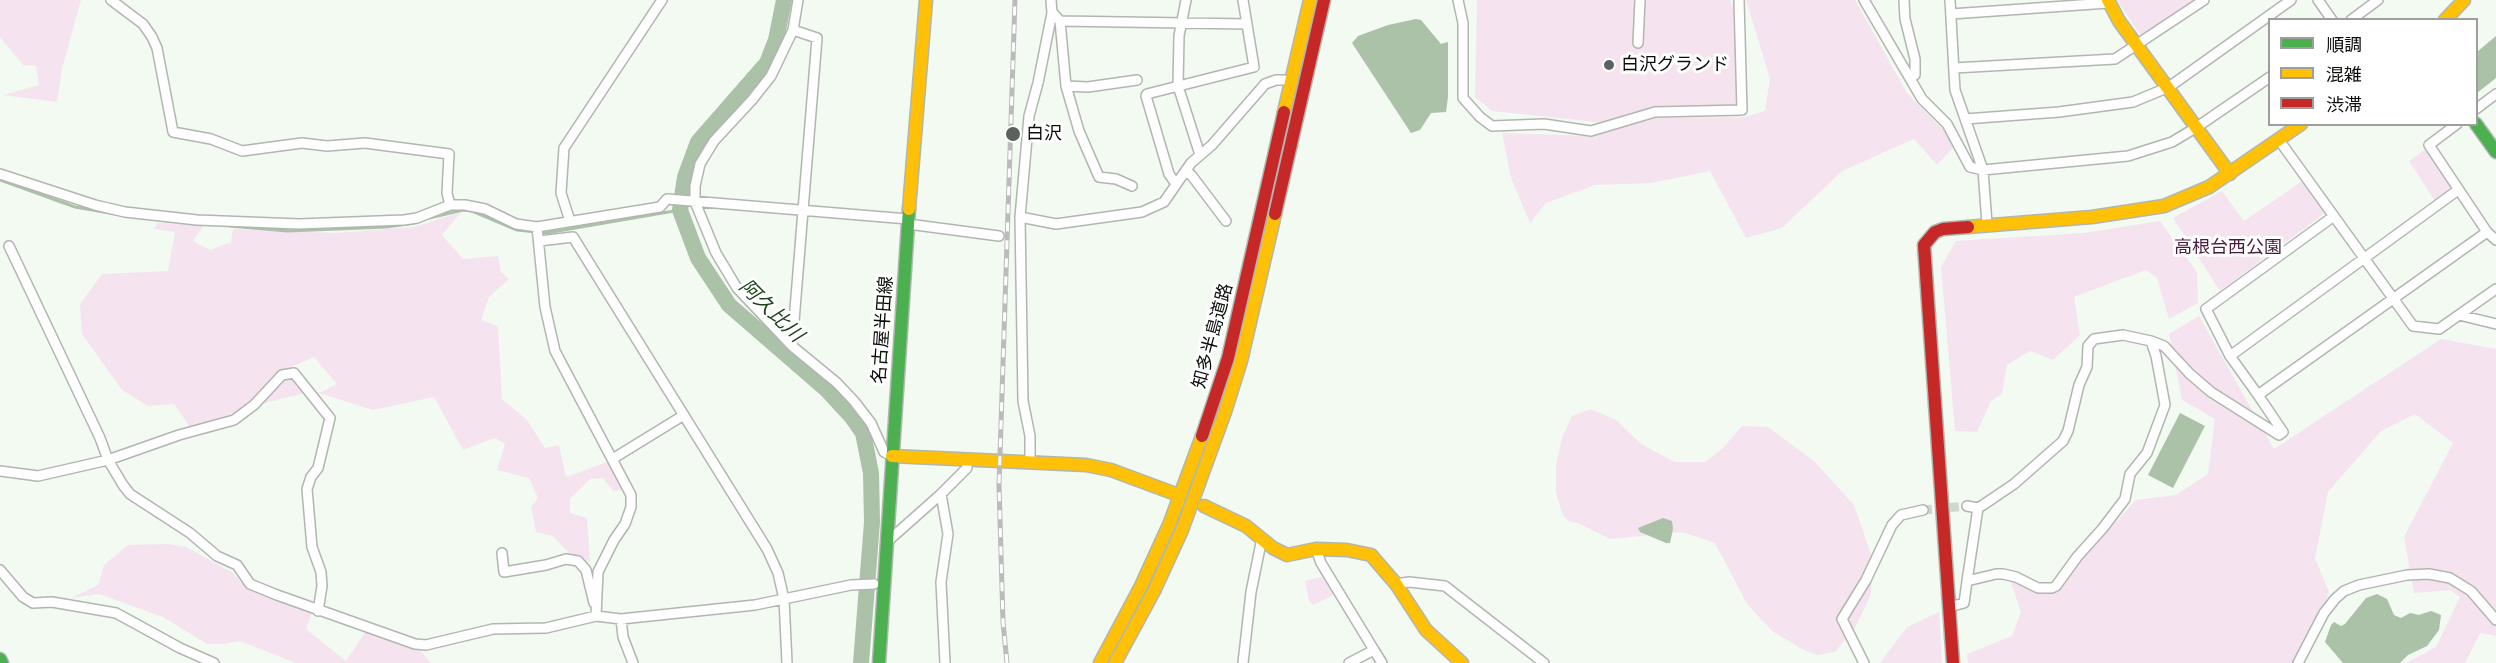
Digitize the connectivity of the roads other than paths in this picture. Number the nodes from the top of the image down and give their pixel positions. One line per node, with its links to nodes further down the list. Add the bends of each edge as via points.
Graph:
1 (111, 0): 59 (street, via 143,24 157,48 173,132 211,139 242,151 302,143 365,143 449,154)
2 (662, 0): 63 (street, via 564,148 560,185)
3 (798, 0): 30 (street)
4 (926, 0): 65 (main road, 名古屋半田線)
5 (1051, 0): 22 (street)
6 (1186, 0): 28 (street)
7 (1243, 0): 29 (street)
8 (1310, 0): 118 (main road, 知多半島道路, via 1216,398 1169,525 1142,586)
9 (1324, 0): 119 (main road, 知多半島道路, via 1241,361 1225,412 1182,530)
10 (1458, 0): 12 (street, via 1463,23 1463,98 1475,113 1492,126 1545,124 1591,131 1655,112 1742,110)
11 (1640, 0): 31 (street)
12 (1739, 0)
13 (1864, 0): 34 (street)
14 (1904, 0): 34 (street, via 1915,60 1915,75)
15 (1950, 0): 23 (street)
16 (2204, 0): 32 (street)
17 (2292, 0): 40 (street)
18 (2318, 0): 24 (street)
19 (2378, 0): 25 (street)
20 (2464, 0): 26 (main road)
21 (2108, 2): 23 (street); 32 (main road)
22 (1052, 12): 27 (street); 62 (street, via 1029,116)
23 (1951, 14): 33 (street)
24 (2331, 18)
25 (2354, 18)
26 (2447, 18)
27 (1060, 21): 28 (street); 38 (street)
28 (1181, 24): 29 (street); 39 (street)
29 (1246, 24): 39 (street, via 1254,67)
30 (794, 30): 58 (street, via 762,89 707,152 696,177); 60 (street, via 818,38)
31 (1638, 43)
32 (2139, 45): 33 (street, via 2115,59); 40 (main road)
33 (1954, 68): 43 (street, via 1955,90)
34 (1910, 78): 52 (street, via 1922,99 1947,124 1970,167)
35 (2268, 78): 47 (street)
36 (1137, 80): 38 (street)
37 (1284, 80): 50 (street, via 1265,84)
38 (1066, 86): 56 (street, via 1079,131 1099,177 1116,178)
39 (1178, 86): 50 (street); 55 (street, via 1146,96 1169,174)
40 (2169, 87): 43 (street, via 2133,102); 47 (main road)
41 (2496, 94): 42 (street)
42 (2478, 108)
43 (1965, 119): 52 (street)
44 (2298, 126): 48 (main road)
45 (2454, 126): 57 (street, via 2429,145)
46 (2477, 126): 49 (main road)
47 (2197, 127): 52 (street, via 2172,142 2128,156); 54 (main road)
48 (2279, 140): 54 (main road); 61 (street)
49 (2496, 152)
50 (1200, 155): 51 (street)
51 (1186, 170): 55 (street); 64 (street)
52 (1983, 170): 66 (street)
53 (0, 174): 59 (street, via 94,205 197,220 299,224 404,220)
54 (2230, 174): 66 (main road, via 2163,206 2091,217)
55 (1176, 184): 62 (street, via 1164,202 1142,212 1056,224)
56 (1132, 186)
57 (2458, 190): 68 (street); 73 (street)
58 (696, 202): 60 (street); 63 (street, via 667,200 660,207); 79 (street, via 716,253 737,288)
59 (450, 205): 67 (street, via 477,206 516,224)
60 (803, 210): 65 (street); 79 (street)
61 (2334, 216): 73 (street); 80 (street, via 2206,309)
62 (1020, 217): 87 (street, via 1023,401)
63 (570, 221): 67 (street)
64 (1226, 221)
65 (908, 222): 69 (street); 83 (main road, 名古屋半田線)
66 (1987, 224): 105 (main road, via 1943,229 1924,245)
67 (537, 228): 70 (street)
68 (2487, 232): 71 (street); 75 (street)
69 (999, 236)
70 (538, 240): 82 (street, via 573,237); 84 (street, via 545,307 555,351)
71 (2496, 240)
72 (9, 246): 86 (street)
73 (2363, 259): 75 (street); 80 (street)
74 (2496, 289): 76 (street)
75 (2393, 301): 76 (street, via 2413,326 2424,329 2439,329); 81 (street)
76 (2458, 315): 77 (street)
77 (2496, 324)
78 (2151, 341): 81 (street, via 2164,346 2211,392 2279,435 2283,432); 93 (street, via 2123,335 2094,339 2088,346 2086,367 2063,441 2014,484); 100 (street, via 2165,405 2146,453 2130,474 2125,499 2103,528 2052,588 2038,588 2003,574)
79 (792, 346): 83 (street, via 854,401 871,423 884,452)
80 (2230, 356): 81 (street)
81 (2258, 395)
82 (684, 416): 84 (street); 103 (street, via 767,549)
83 (892, 456): 85 (main road); 96 (main road, 名古屋半田線)
84 (614, 458): 104 (street, via 632,501 625,525 598,573)
85 (968, 459): 87 (main road); 90 (street, via 967,468)
86 (108, 460): 88 (street, via 38,476); 106 (street, via 130,494 237,566 250,584); 106 (street, via 234,420 282,375 294,373 330,418 318,468 307,489 312,547 321,572)
87 (1030, 461): 89 (main road, via 1100,466)
88 (0, 471)
89 (1173, 493)
90 (941, 494): 96 (street); 117 (street, via 948,534 941,582)
91 (1204, 506): 95 (main road)
92 (1967, 506): 93 (street)
93 (1978, 508): 100 (street)
94 (1923, 510): 125 (street, via 1901,515 1892,525 1842,619)
95 (1262, 538): 97 (main road, via 1287,555); 120 (street)
96 (888, 541): 101 (main road, 名古屋半田線)
97 (1316, 549): 102 (main road, via 1371,555); 110 (street)
98 (502, 553): 104 (street, via 504,573 566,559 583,564)
99 (0, 570): 113 (street, via 33,603 52,602 116,613)
100 (1967, 581): 105 (street, via 1964,603)
101 (874, 584): 103 (street); 116 (main road, 名古屋半田線)
102 (1396, 584): 123 (main road, via 1426,630); 124 (street, via 1445,586)
103 (784, 599): 108 (street); 115 (street)
104 (595, 606): 107 (street)
105 (1949, 607): 126 (main road)
106 (318, 611): 107 (street, via 426,645 480,631 546,628)
107 (596, 616): 108 (street)
108 (621, 619): 114 (street)
109 (2496, 620): 127 (street, via 2470,591 2450,578 2407,575 2359,585 2335,599)
110 (1374, 650): 121 (street); 122 (street)
111 (0, 659): 112 (main road)
112 (2, 663)
113 (214, 663)
114 (633, 663)
115 (787, 663)
116 (879, 663)
117 (945, 663)
118 (1100, 663)
119 (1115, 663)
120 (1243, 663)
121 (1349, 663)
122 (1382, 663)
123 (1462, 663)
124 (1544, 663)
125 (1864, 663)
126 (1953, 663)
127 (2298, 663)

